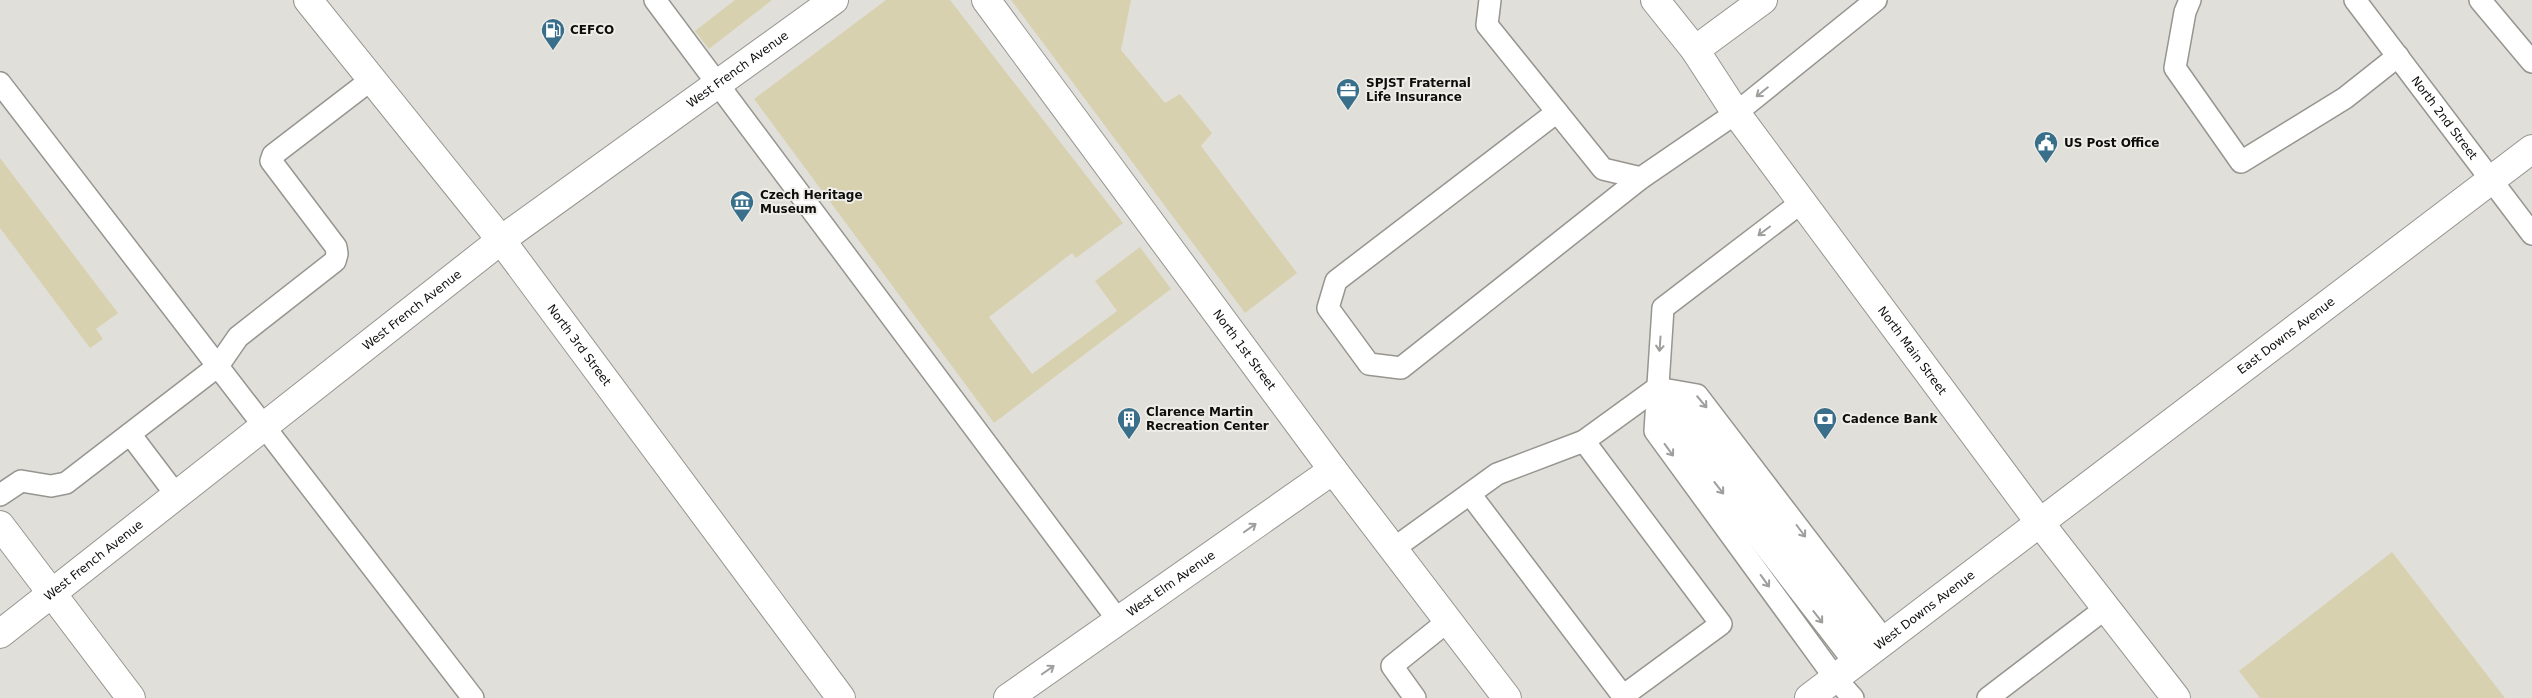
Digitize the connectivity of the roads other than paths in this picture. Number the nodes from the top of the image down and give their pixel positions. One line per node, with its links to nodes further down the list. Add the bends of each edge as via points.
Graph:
1 (308, 0): 15 (street, North 3rd Street)
2 (655, 0): 17 (lane)
3 (834, 0): 17 (street, West French Avenue)
4 (986, 0): 31 (street, North 1st Street)
5 (1490, 0): 18 (lane, via 1487,25)
6 (1654, 0): 12 (street, North Main Street)
7 (1763, 0): 12 (street)
8 (1876, 0): 19 (lane, one-way to 19)
9 (2190, 0): 13 (lane, via 2184,12 2174,68 2241,162 2345,98)
10 (2355, 0): 13 (lane, North 2nd Street)
11 (2480, 0): 14 (lane)
12 (1695, 50): 19 (street, North Main Street)
13 (2398, 56): 22 (lane, North 2nd Street)
14 (2532, 62)
15 (372, 79): 25 (street, North 3rd Street); 26 (lane, via 273,155 271,160 336,247 335,261 238,337)
16 (0, 83): 26 (lane)
17 (720, 84): 25 (street, West French Avenue); 40 (lane)
18 (1557, 112): 21 (lane, via 1603,169); 21 (lane, via 1336,281 1328,308 1370,364 1401,368)
19 (1736, 113): 21 (lane); 23 (street, North Main Street)
20 (2532, 149): 22 (street, East Downs Avenue)
21 (1640, 178)
22 (2492, 180): 24 (lane, North 2nd Street); 35 (street, East Downs Avenue)
23 (1802, 202): 27 (lane, one-way to 27, via 1663,308); 35 (street, North Main Street)
24 (2532, 234)
25 (501, 240): 28 (street, West French Avenue); 46 (street, North 3rd Street)
26 (218, 366): 28 (lane); 29 (lane)
27 (1657, 388): 30 (lane); 43 (lane, one-way to 43, via 1668,421); 43 (lane, one-way to 43, via 1697,395)
28 (265, 426): 34 (street, West French Avenue); 45 (lane)
29 (130, 434): 32 (lane, via 66,483 51,486 21,481); 34 (lane)
30 (1584, 440): 33 (lane, via 1497,474); 33 (lane, via 1721,624 1623,696)
31 (1333, 470): 37 (street, North 1st Street); 40 (street, West Elm Avenue, one-way to 31)
32 (0, 494)
33 (1470, 494): 37 (lane)
34 (177, 496): 38 (street, West French Avenue)
35 (2040, 523): 39 (street, North Main Street); 43 (street, West Downs Avenue)
36 (0, 525): 38 (street)
37 (1393, 549): 41 (street, North 1st Street)
38 (52, 594): 42 (street, West French Avenue); 44 (street)
39 (2106, 608): 52 (lane); 53 (street, North Main Street)
40 (1118, 620): 47 (street, West Elm Avenue, one-way to 40)
41 (1448, 621): 48 (lane, via 1392,666); 49 (street, North 1st Street)
42 (0, 634)
43 (1861, 658): 50 (street, West Downs Avenue); 51 (lane)
44 (131, 698)
45 (472, 698)
46 (841, 698)
47 (1008, 698)
48 (1415, 698)
49 (1507, 698)
50 (1809, 698)
51 (1854, 698)
52 (1988, 698)
53 (2176, 698)

